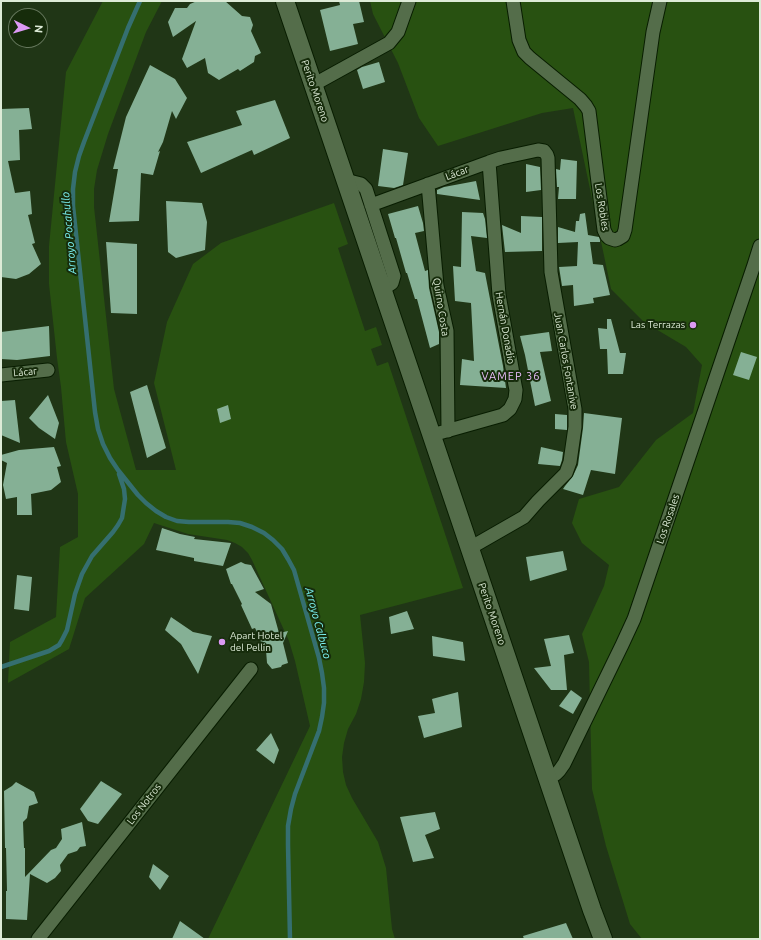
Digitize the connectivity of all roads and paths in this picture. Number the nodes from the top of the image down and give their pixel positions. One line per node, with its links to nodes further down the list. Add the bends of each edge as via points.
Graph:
1 (285, 1): 5 (main road, Perito Moreno)
2 (409, 1): 5 (street, via 398,32 389,43)
3 (513, 1): 4 (street, Los Robles, via 519,40 524,52 580,98 589,111 604,230 609,238 615,240 623,236 625,230 653,32)
4 (660, 1)
5 (314, 85): 8 (main road, Perito Moreno)
6 (544, 151): 7 (street, Lácar, via 535,150); 16 (street, Juan Carlos Fontanive, via 548,155 550,272 576,409 576,427 570,462 566,473 531,511)
7 (489, 162): 9 (street, Lácar); 15 (street, Hernán Donadio, via 499,295 516,395 510,409 502,415)
8 (345, 180): 10 (street, via 364,186); 12 (main road, Perito Moreno)
9 (428, 184): 10 (street, Lácar); 15 (street, Quirno Costa, via 437,286 447,331)
10 (371, 205): 12 (street, via 394,276 392,283)
11 (760, 246): 18 (street, Los Rosales, via 634,619 564,764 556,774)
12 (382, 288): 15 (main road, Perito Moreno)
13 (48, 370): 14 (street, Lácar)
14 (1, 375)
15 (440, 433): 16 (main road, Perito Moreno)
16 (470, 548): 18 (main road, Perito Moreno)
17 (251, 669): 19 (street, Los Notros)
18 (548, 778): 20 (main road, Perito Moreno)
19 (38, 939)
20 (603, 939)

